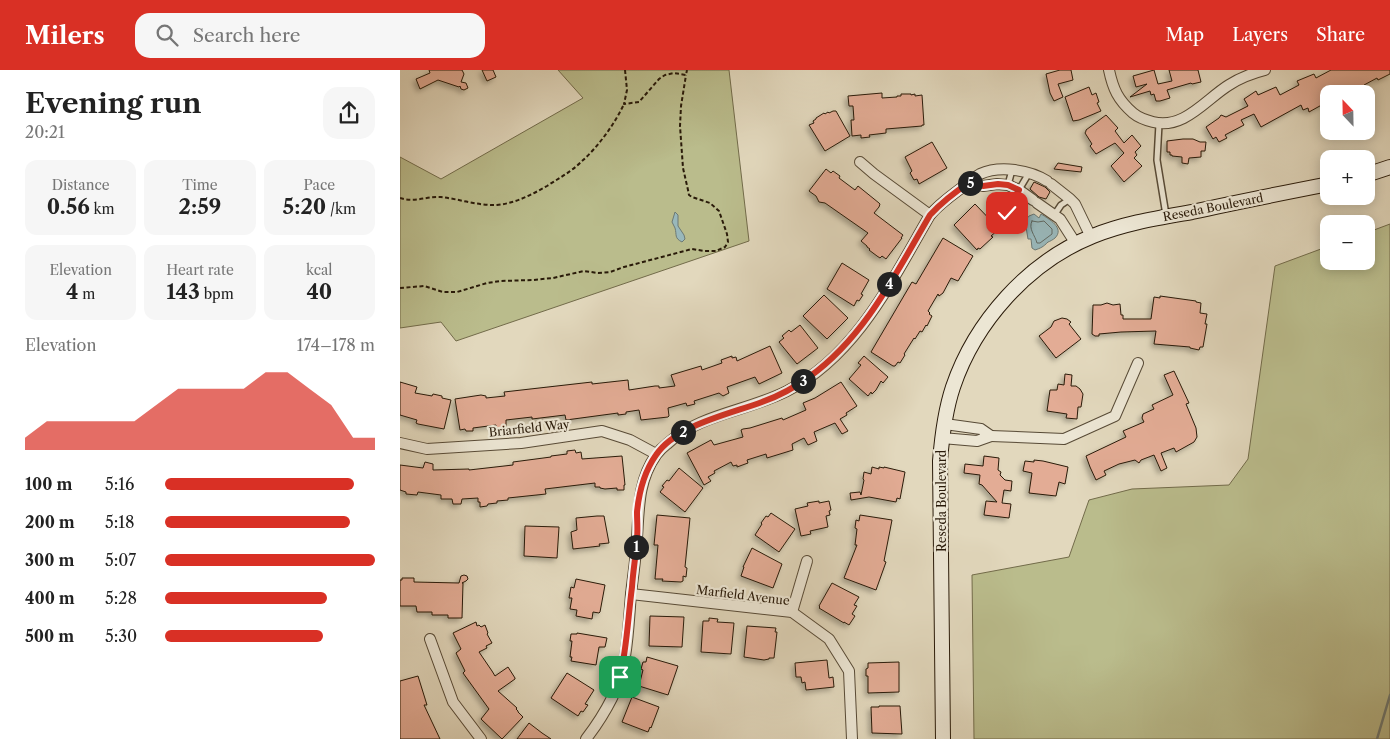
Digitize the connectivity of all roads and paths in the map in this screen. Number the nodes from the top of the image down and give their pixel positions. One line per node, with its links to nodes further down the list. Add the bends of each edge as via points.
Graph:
1 (626, 70): 6 (path)
2 (687, 70): 5 (path)
3 (1109, 70): 7 (street, via 1112,86 1124,105 1139,118)
4 (1265, 70): 7 (street, via 1228,85 1180,120)
5 (686, 75): 6 (path, via 665,75 640,102); 25 (path, via 680,126 683,168 692,198 719,211 727,234 725,247 716,251 692,249 610,272 584,271 553,278 500,281 457,292 443,292 424,286)
6 (624, 104): 17 (path, via 582,161 529,196 496,205 435,197 413,201)
7 (1159, 124): 21 (lane, via 1157,160)
8 (860, 162): 20 (street)
9 (1390, 167): 11 (main road)
10 (1012, 170): 12 (street); 13 (street, via 980,174); 14 (lane)
11 (1375, 172)
12 (1030, 173): 16 (lane); 18 (street)
13 (970, 182): 14 (street, via 983,186); 20 (street)
14 (1008, 185): 16 (street)
15 (1320, 186): 21 (main road, Reseda Boulevard)
16 (1019, 190): 19 (street); 22 (lane, via 1008,208)
17 (400, 198)
18 (1070, 199): 19 (lane); 23 (street)
19 (1055, 214): 24 (street)
20 (930, 215): 31 (street, via 867,319 829,361 787,391 680,433)
21 (1166, 217): 23 (main road, Reseda Boulevard, via 1130,224)
22 (1011, 227)
23 (1091, 237): 24 (main road, Reseda Boulevard)
24 (1076, 244): 27 (main road, Reseda Boulevard, via 1036,270 991,315 958,372)
25 (400, 288)
26 (1138, 363): 28 (street, via 1115,416 1064,439)
27 (944, 424): 28 (street, via 981,429); 29 (main road, Reseda Boulevard)
28 (991, 436): 29 (street, via 977,441)
29 (942, 438): 39 (main road, Reseda Boulevard)
30 (400, 443): 31 (street, Briarfield Way, via 427,449 521,442 602,431 630,440)
31 (656, 454): 33 (street, via 641,487)
32 (807, 561): 34 (street)
33 (631, 594): 34 (street, Marfield Avenue); 37 (street, via 620,677 613,696)
34 (792, 612): 38 (street, Marfield Avenue, via 829,639 849,671)
35 (430, 639): 36 (street, via 453,702)
36 (481, 739)
37 (586, 739)
38 (852, 739)
39 (943, 739)

